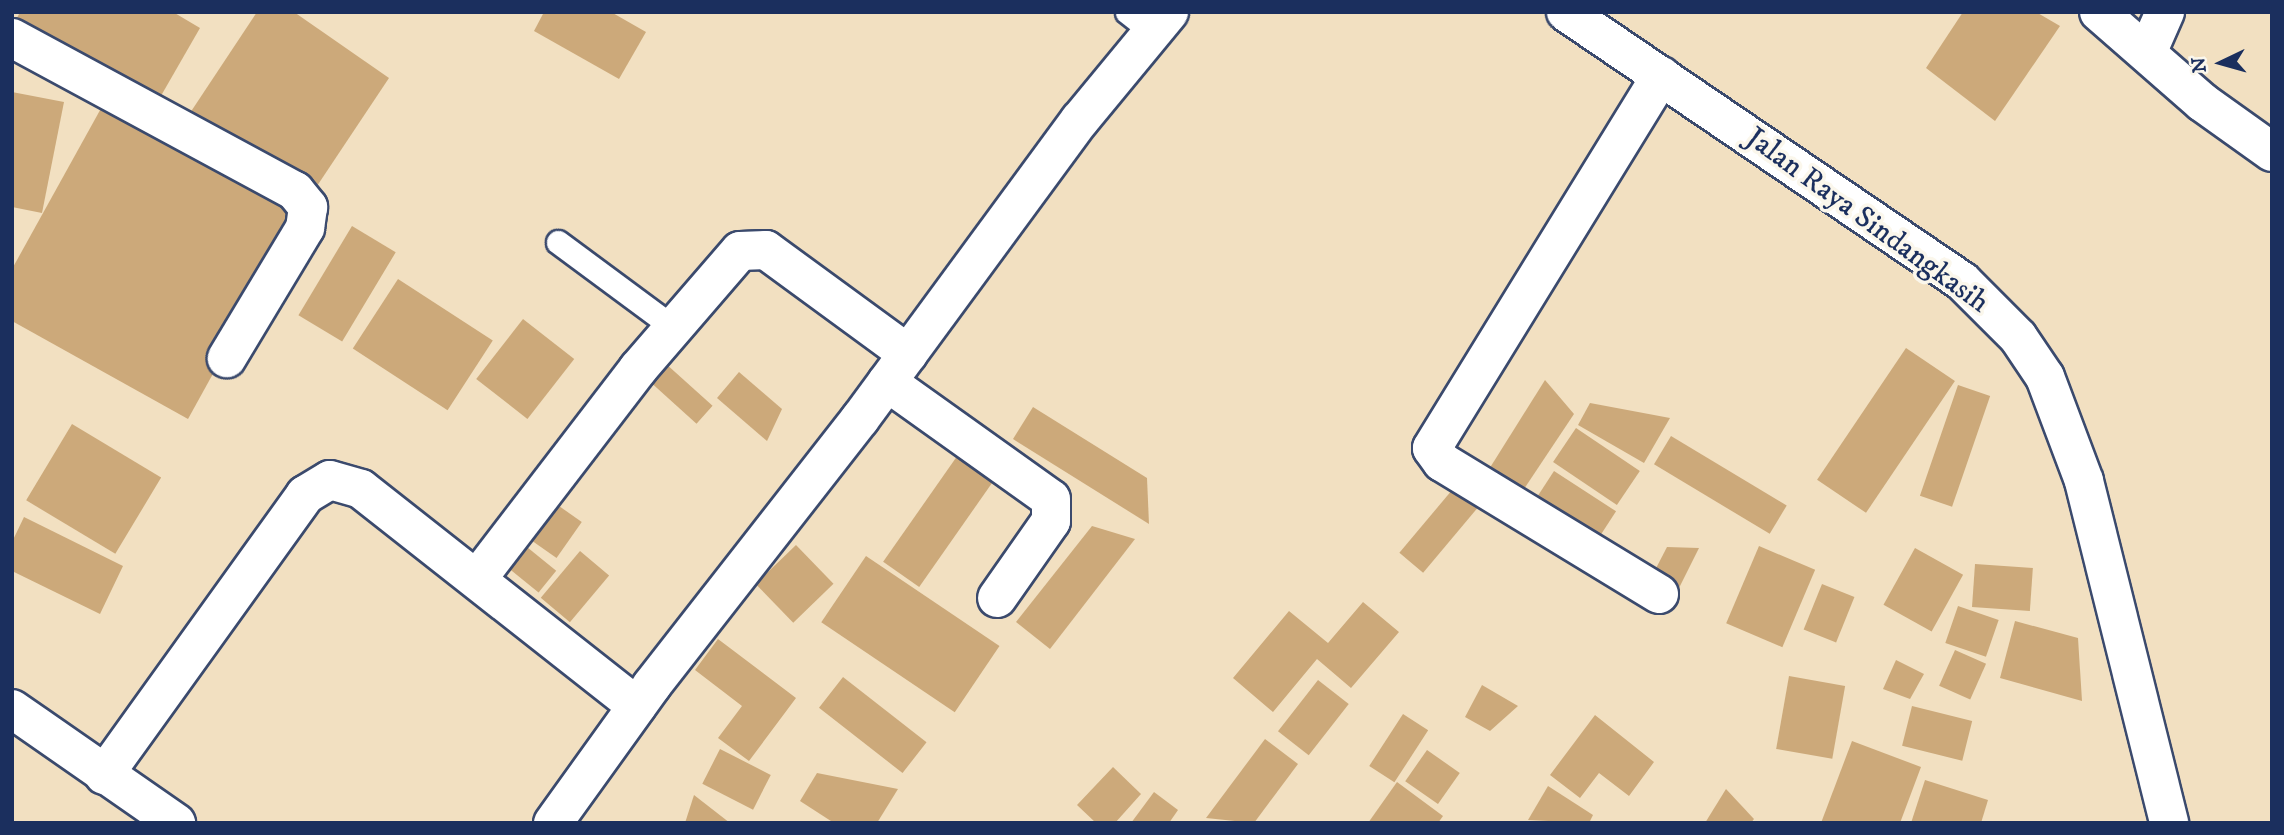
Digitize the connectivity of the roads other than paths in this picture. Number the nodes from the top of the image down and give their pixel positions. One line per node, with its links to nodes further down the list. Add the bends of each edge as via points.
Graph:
1 (1566, 12): 7 (main road, Jalan Raya Sindangkasih)
2 (2099, 12): 6 (main road)
3 (2165, 12): 6 (main road)
4 (1147, 17): 12 (main road, via 1080,120)
5 (12, 38): 11 (main road, via 295,191 308,207 305,228)
6 (2147, 53): 8 (main road, via 2202,102)
7 (1661, 76): 14 (main road, via 1432,448 1442,462); 21 (main road, Jalan Raya Sindangkasih, via 1962,281 2018,337 2045,377 2084,481)
8 (2272, 152)
9 (558, 242): 10 (lane)
10 (673, 327): 12 (main road, via 730,259 752,248 766,250); 13 (main road)
11 (227, 358)
12 (898, 368): 15 (main road, via 1051,499 1051,521); 16 (main road)
13 (477, 579): 16 (main road); 18 (main road, via 361,489 330,480 316,486)
14 (1659, 593)
15 (997, 598)
16 (637, 706): 20 (main road)
17 (12, 709): 18 (main road)
18 (104, 775): 19 (main road)
19 (176, 823)
20 (553, 823)
21 (2169, 823)

